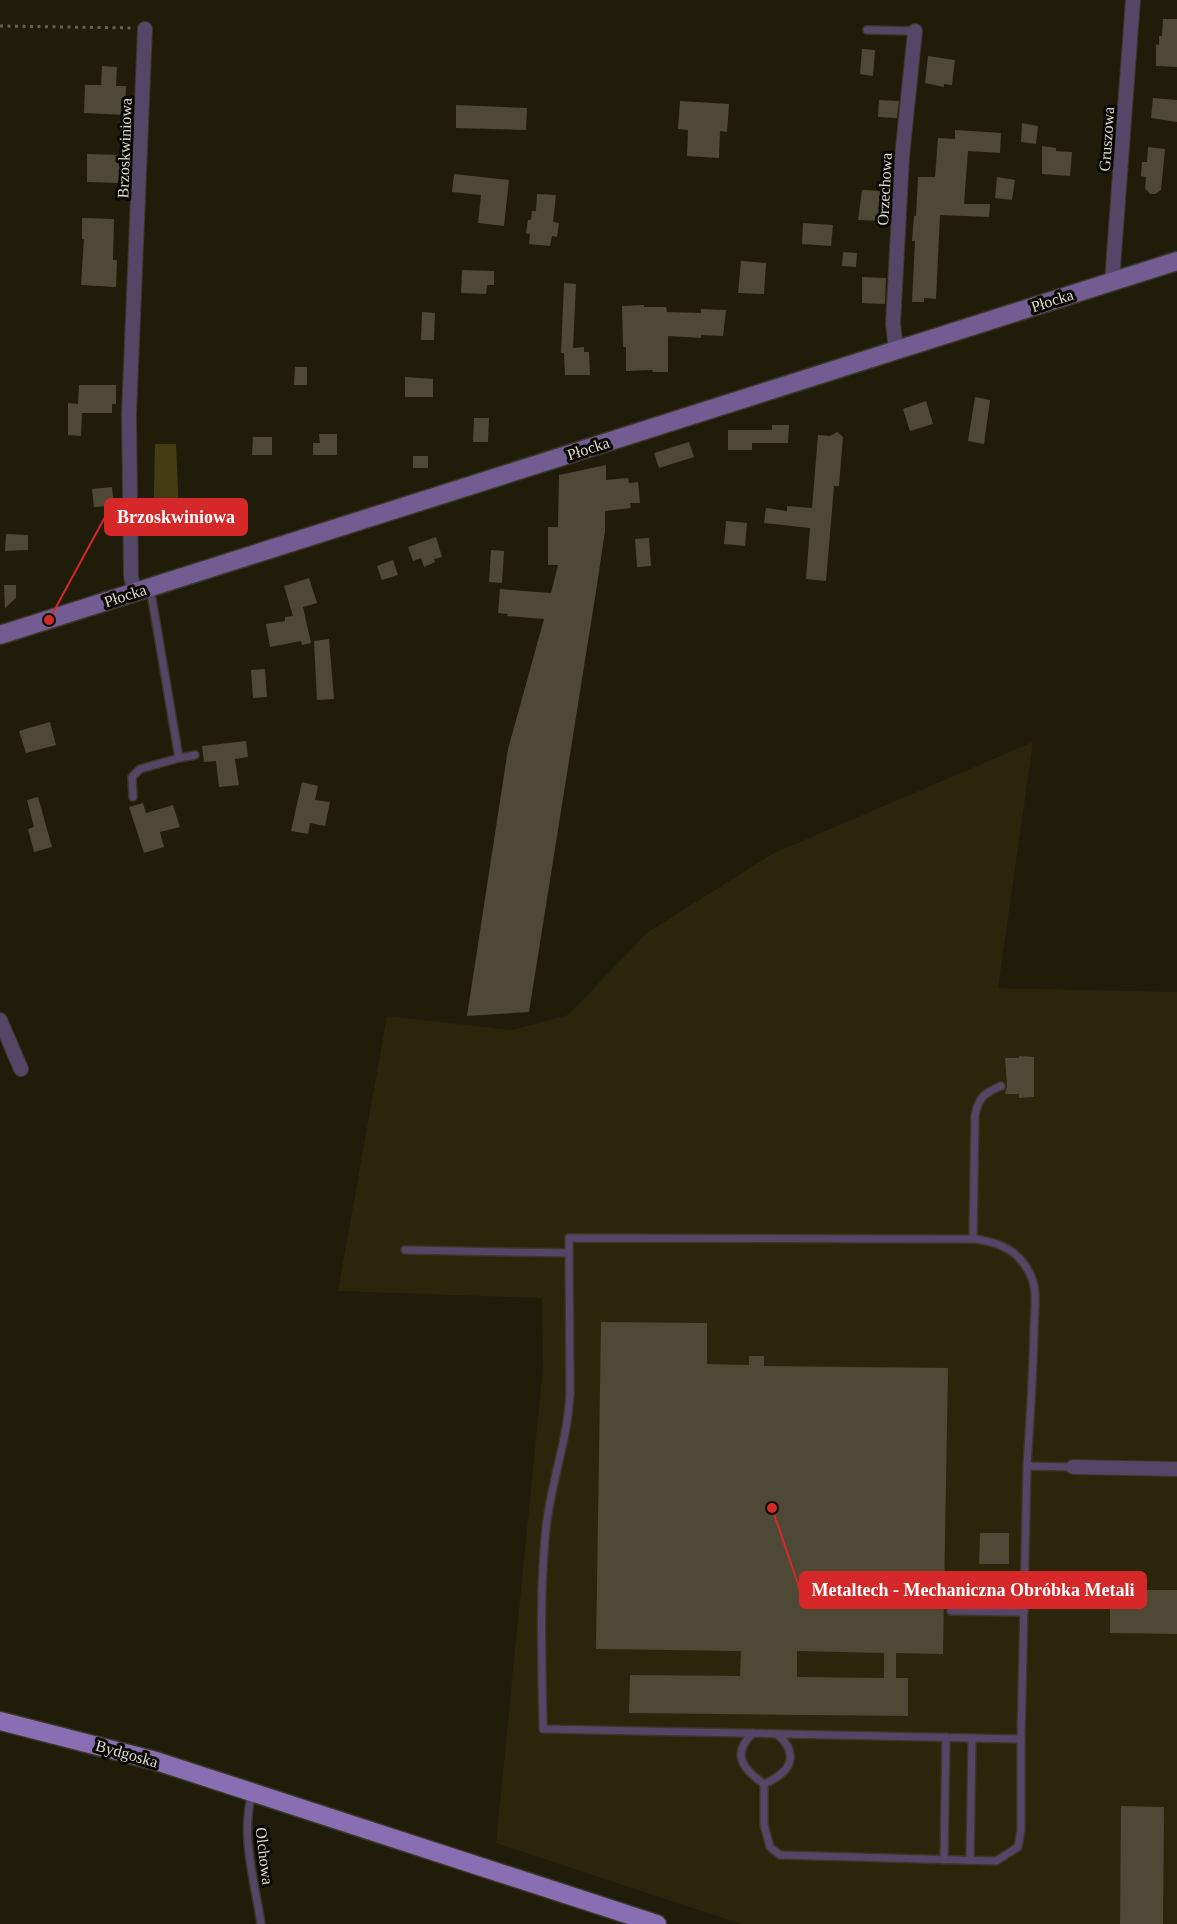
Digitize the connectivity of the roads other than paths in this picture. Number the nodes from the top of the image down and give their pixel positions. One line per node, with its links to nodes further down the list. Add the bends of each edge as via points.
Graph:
1 (1133, 0): 6 (street, Gruszowa)
2 (146, 28): 8 (street, Brzoskwiniowa, via 129,414 131,577)
3 (867, 30): 4 (lane)
4 (915, 31): 7 (street, Orzechowa, via 902,157 893,324)
5 (1177, 261): 6 (street, Płocka)
6 (1112, 281): 7 (street, Płocka)
7 (896, 350): 8 (street, Płocka)
8 (143, 590): 9 (street, Płocka); 11 (lane)
9 (0, 635)
10 (195, 755): 11 (lane)
11 (179, 758): 12 (lane, via 140,769 132,777)
12 (134, 797)
13 (0, 1020): 14 (street)
14 (21, 1069)
15 (1001, 1086): 16 (lane, via 986,1092 975,1115)
16 (973, 1239): 18 (lane, via 569,1238); 19 (lane, via 998,1242 1025,1264 1032,1279 1035,1303)
17 (405, 1250): 18 (lane)
18 (569, 1253): 25 (lane, via 569,1418 546,1527 543,1729)
19 (1027, 1466): 20 (lane); 23 (lane)
20 (1073, 1467): 21 (street)
21 (1177, 1469)
22 (951, 1611): 23 (lane)
23 (1024, 1612): 29 (lane)
24 (0, 1721): 31 (main road, Bydgoska, via 129,1754)
25 (753, 1733): 26 (lane); 30 (lane, via 744,1741 742,1760 747,1772)
26 (777, 1734): 27 (lane); 30 (lane, via 787,1743 787,1771)
27 (946, 1737): 28 (lane); 32 (lane)
28 (972, 1737): 29 (lane); 33 (lane)
29 (1022, 1738): 33 (lane, via 1022,1830 1018,1847 996,1861)
30 (764, 1784): 32 (lane, via 764,1825 770,1847 780,1855)
31 (253, 1792): 34 (lane, Olchowa, via 247,1818 248,1842); 35 (main road, Bydgoska)
32 (944, 1860): 33 (lane)
33 (970, 1860)
34 (261, 1924)
35 (657, 1924)

